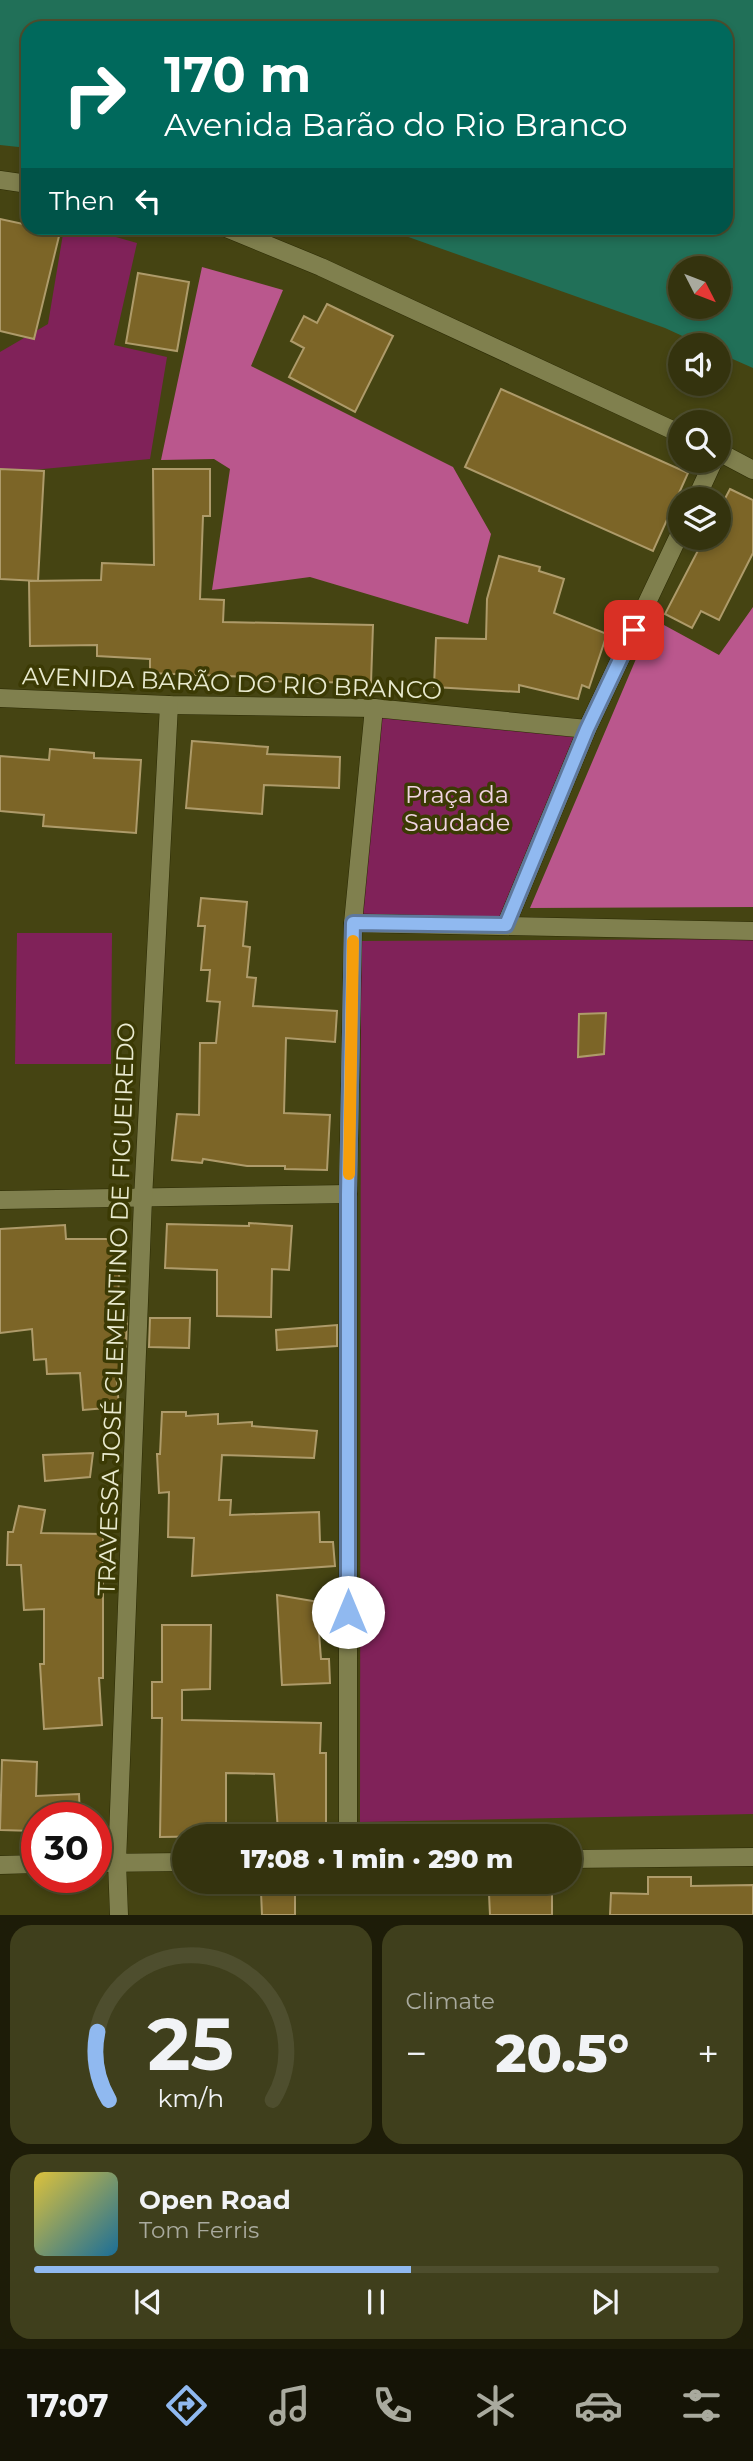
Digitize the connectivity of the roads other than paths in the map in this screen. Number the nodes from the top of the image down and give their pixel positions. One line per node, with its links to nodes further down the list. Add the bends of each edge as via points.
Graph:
1 (0, 180): 2 (street)
2 (21, 183)
3 (243, 235): 4 (street)
4 (668, 428)
5 (731, 458): 6 (street)
6 (753, 470)
7 (672, 550): 11 (street)
8 (0, 698): 9 (street, AVENIDA BARÃO DO RIO BRANCO)
9 (169, 705): 10 (street, AVENIDA BARÃO DO RIO BRANCO); 16 (street, TRAVESSA JOSÉ CLEMENTINO DE FIGUEIREDO)
10 (374, 708): 11 (street, AVENIDA BARÃO DO RIO BRANCO); 12 (street)
11 (587, 729): 13 (street)
12 (353, 923): 13 (street); 15 (street)
13 (506, 925): 14 (street)
14 (753, 931)
15 (348, 1194): 16 (street); 18 (street)
16 (143, 1199): 17 (street); 23 (street, TRAVESSA JOSÉ CLEMENTINO DE FIGUEIREDO)
17 (0, 1200)
18 (348, 1824)
19 (753, 1857): 20 (street)
20 (582, 1859)
21 (172, 1862): 23 (street)
22 (112, 1863): 23 (street)
23 (117, 1863): 26 (street, TRAVESSA JOSÉ CLEMENTINO DE FIGUEIREDO)
24 (21, 1864): 25 (street)
25 (0, 1865)
26 (119, 1915)

